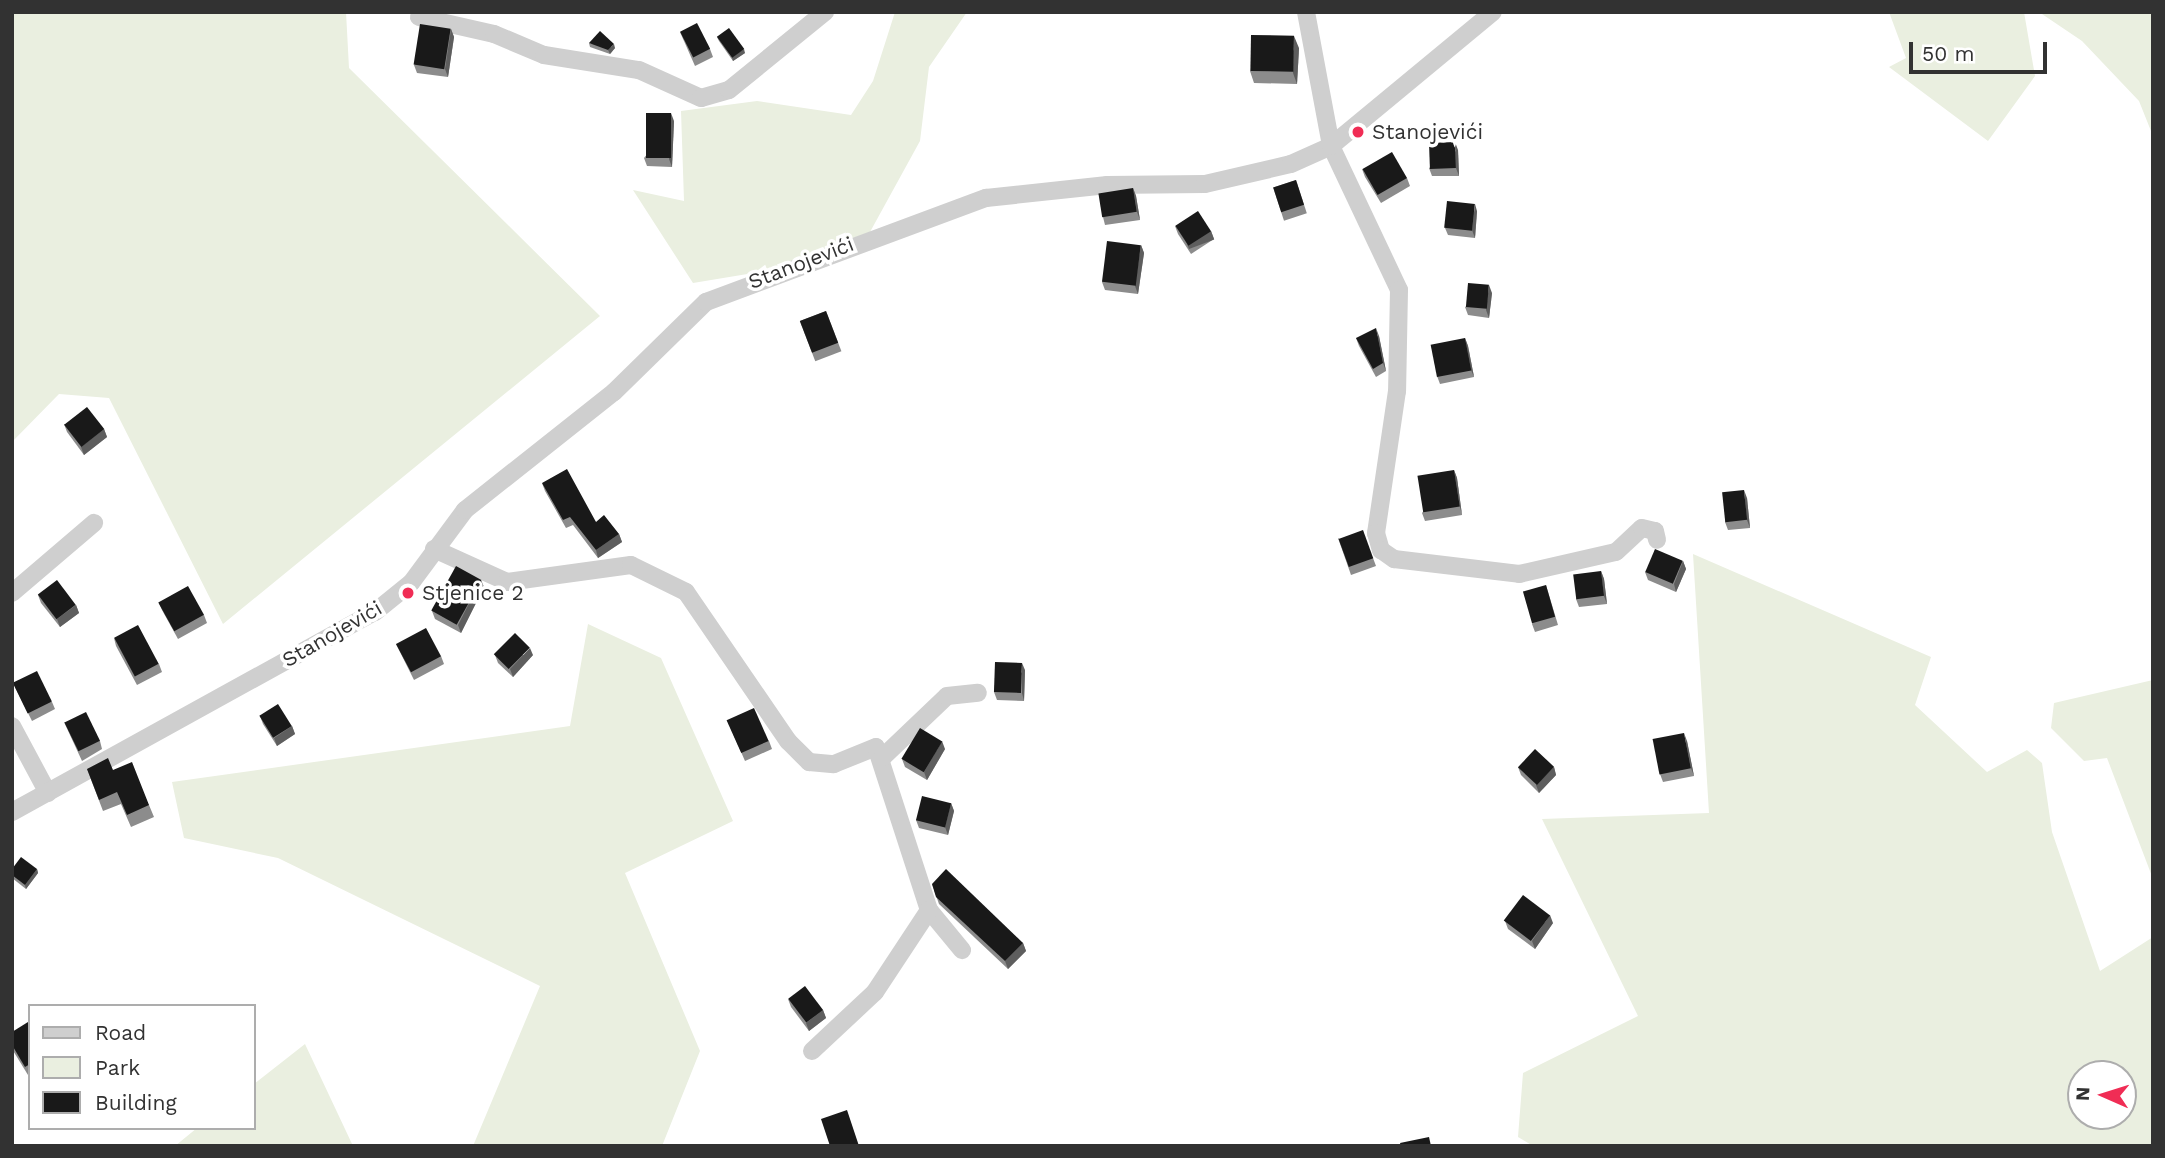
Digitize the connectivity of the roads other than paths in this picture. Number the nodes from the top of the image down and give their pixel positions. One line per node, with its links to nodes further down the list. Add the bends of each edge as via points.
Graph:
1 (825, 12): 4 (street, via 729,90 701,98 639,70 544,55 494,34)
2 (1306, 12): 5 (street)
3 (1493, 12): 5 (street, Stanojevići)
4 (419, 17)
5 (1331, 146): 7 (street, via 1399,290 1397,391 1376,533 1381,550 1394,559 1519,574 1616,552 1642,528 1655,531); 8 (street, Stanojevići, via 1256,176 1205,184 1107,185 986,198 731,290 681,321 614,391 503,475)
6 (94, 523): 9 (street)
7 (1657, 540)
8 (434, 549): 12 (street, via 508,582 613,565 652,570 686,592 809,762 834,764 876,747); 13 (street, Stanojevići, via 411,583 375,612)
9 (12, 593)
10 (978, 693): 12 (street, via 947,696)
11 (12, 726): 13 (street)
12 (883, 757): 15 (street)
13 (48, 793): 14 (street, Stanojevići)
14 (12, 812)
15 (929, 910): 16 (street); 17 (street, via 875,992)
16 (962, 950)
17 (812, 1051)

